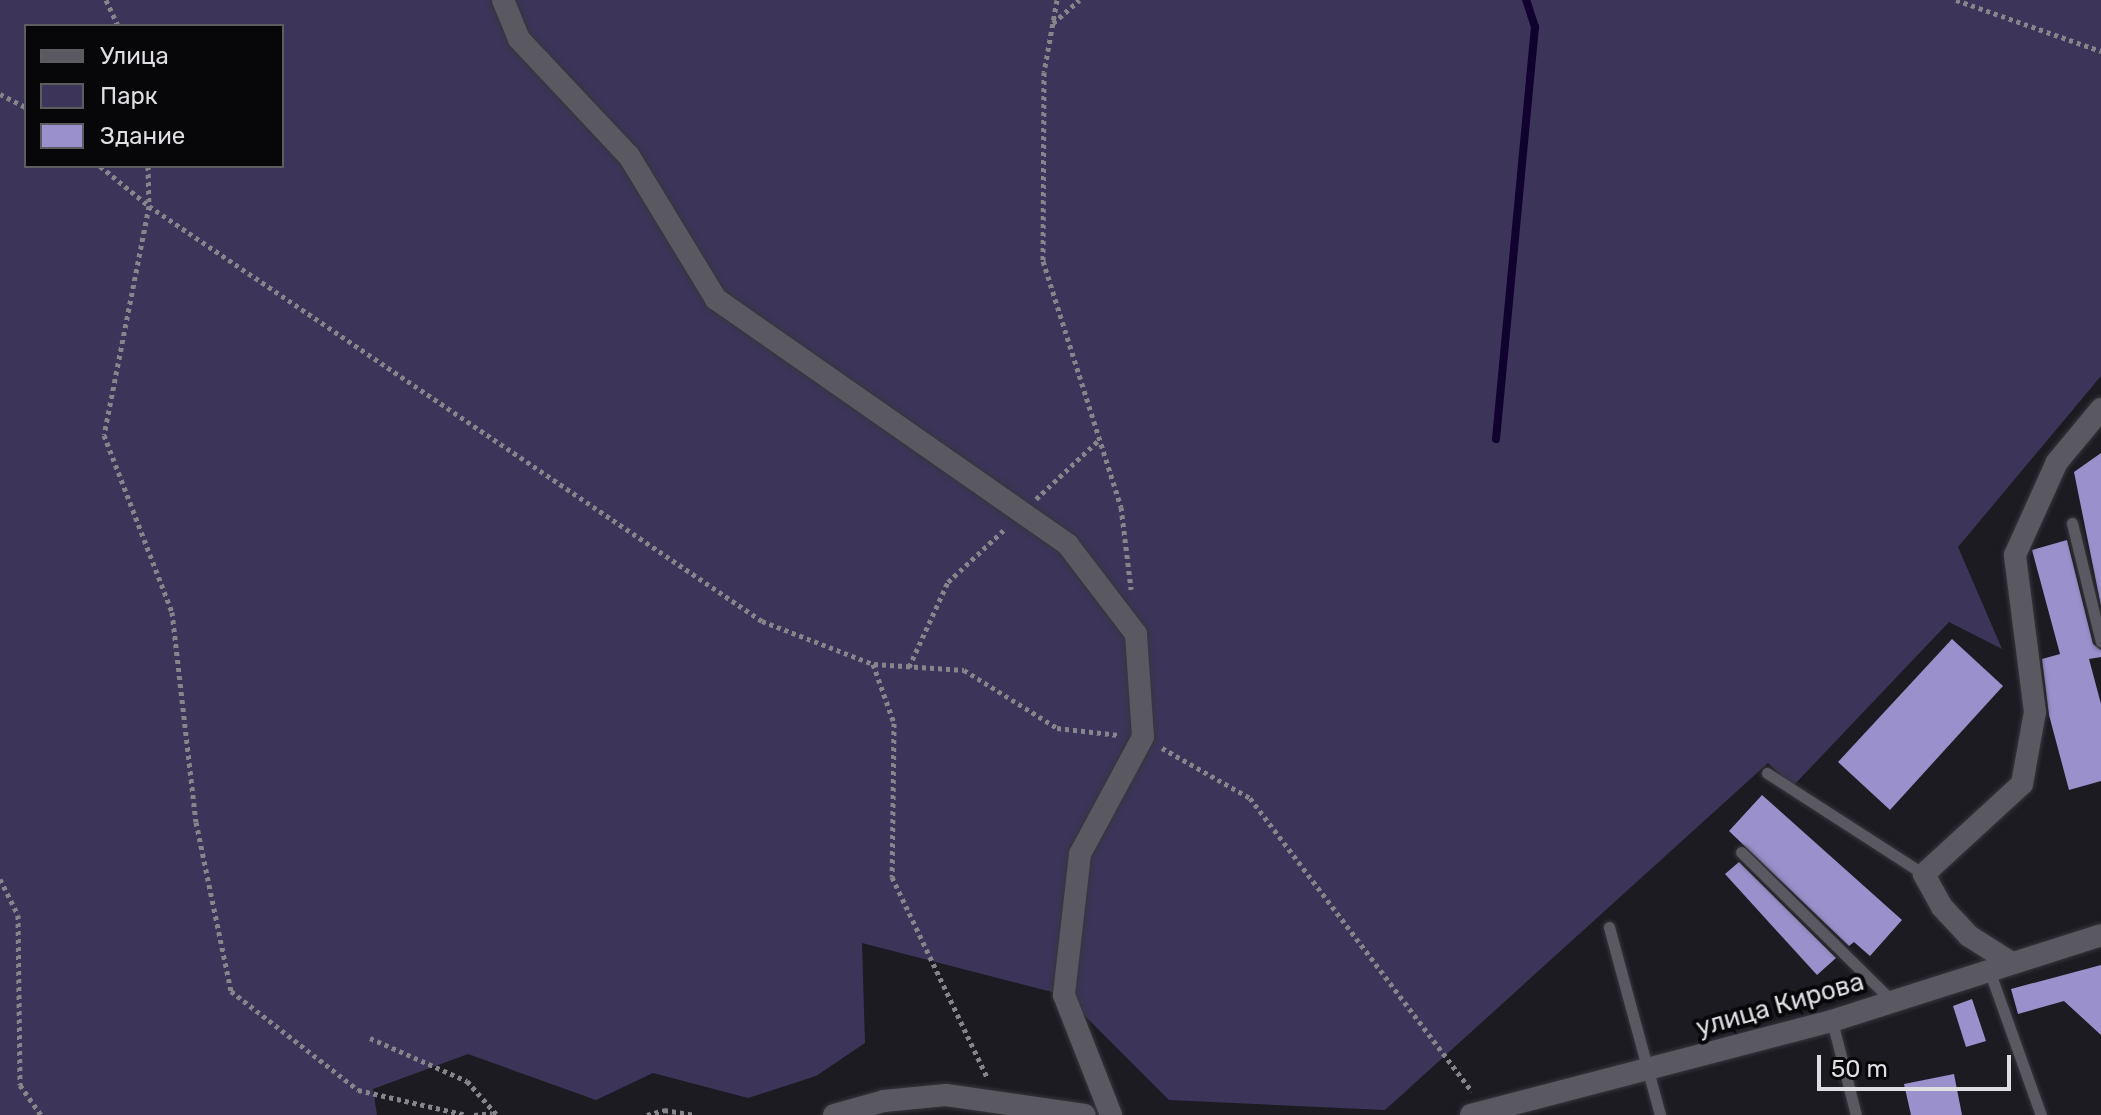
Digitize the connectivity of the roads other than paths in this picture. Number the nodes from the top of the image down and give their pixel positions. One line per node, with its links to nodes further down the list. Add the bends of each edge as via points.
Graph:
1 (503, 0): 18 (street, via 519,39 629,156 716,299 1068,545 1136,634 1143,737 1080,854 1064,995)
2 (2101, 409): 7 (street, via 2057,462 2015,555 2035,712 2022,784)
3 (2072, 523): 4 (lane)
4 (2101, 642)
5 (1767, 773): 7 (lane)
6 (1741, 852): 11 (lane)
7 (1924, 874): 10 (street, via 1942,907)
8 (1609, 927): 13 (lane)
9 (2101, 935): 10 (street, улица Кирова)
10 (2000, 966): 11 (street, улица Кирова); 21 (lane)
11 (1892, 1001): 12 (street, улица Кирова)
12 (1832, 1021): 13 (street, улица Кирова); 20 (lane)
13 (1650, 1071): 15 (street, улица Кирова); 19 (lane)
14 (996, 1107): 16 (street, via 915,1098); 17 (street)
15 (1479, 1114)
16 (834, 1115)
17 (1085, 1115)
18 (1111, 1115)
19 (1660, 1115)
20 (1856, 1115)
21 (2041, 1115)

